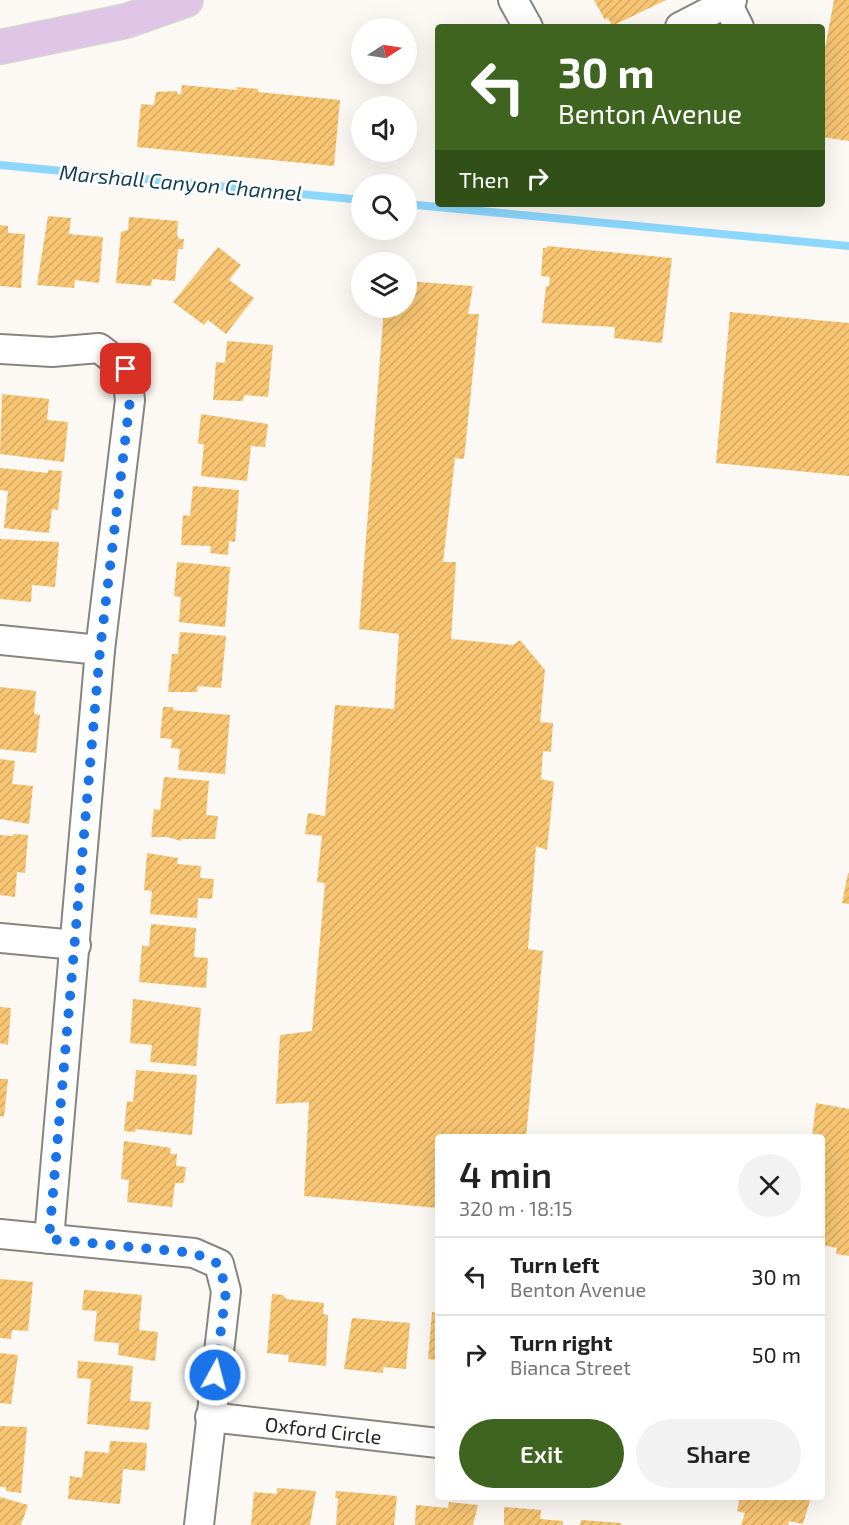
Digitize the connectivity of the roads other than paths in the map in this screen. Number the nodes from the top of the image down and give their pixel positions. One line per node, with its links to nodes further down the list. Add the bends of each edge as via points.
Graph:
1 (186, 0): 6 (main road, via 126,21)
2 (513, 0): 4 (street)
3 (733, 10): 5 (street)
4 (526, 24)
5 (689, 24)
6 (0, 47)
7 (0, 349): 9 (street, via 52,352 99,348 126,369 130,400)
8 (0, 640): 9 (street)
9 (100, 650): 11 (street)
10 (0, 938): 11 (street)
11 (76, 945): 13 (street)
12 (0, 1234): 13 (street)
13 (49, 1239): 14 (street, via 194,1253 219,1264 226,1291)
14 (210, 1417): 15 (street, Oxford Circle); 16 (street)
15 (435, 1443)
16 (199, 1525)

